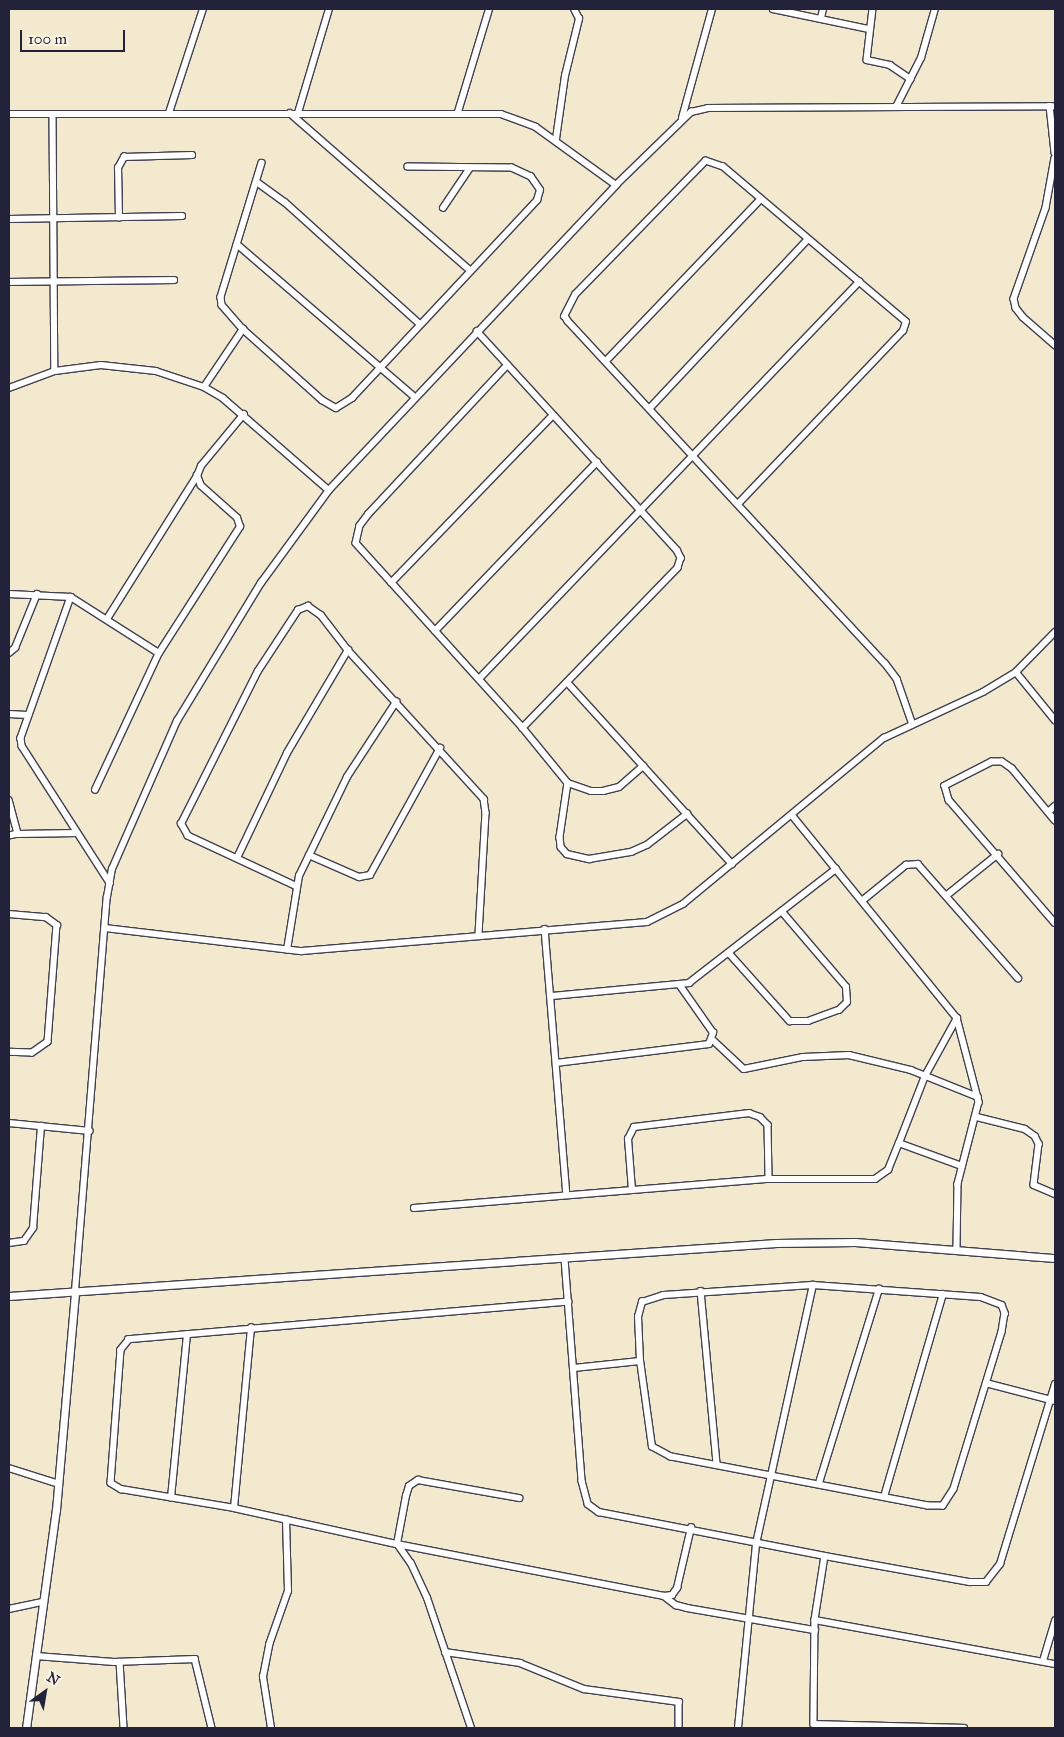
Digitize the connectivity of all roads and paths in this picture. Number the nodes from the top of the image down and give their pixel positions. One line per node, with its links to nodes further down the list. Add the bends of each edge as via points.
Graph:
1 (203, 9): 16 (street)
2 (330, 9): 18 (street)
3 (489, 9): 15 (street)
4 (574, 9): 22 (street, via 579,19 564,76)
5 (712, 9): 21 (street)
6 (772, 9): 10 (street)
7 (823, 9): 10 (street)
8 (873, 9): 11 (street)
9 (935, 9): 12 (street, via 922,58)
10 (821, 18): 11 (street)
11 (868, 29): 12 (street, via 871,34 867,60 890,65)
12 (912, 79): 14 (street)
13 (1053, 106): 14 (street); 23 (street)
14 (896, 107): 21 (street, via 708,108)
15 (458, 112): 18 (street); 22 (street, via 501,114 536,127)
16 (169, 113): 17 (street); 20 (street)
17 (290, 113): 18 (street); 39 (street)
18 (298, 113)
19 (9, 114): 20 (street)
20 (53, 114): 34 (street)
21 (682, 118): 30 (street)
22 (556, 139): 30 (street)
23 (1055, 153)
24 (192, 155): 35 (street, via 124,157 118,168)
25 (1055, 158): 47 (street, via 1046,208 1014,299 1023,318)
26 (262, 163): 29 (street)
27 (408, 167): 28 (street)
28 (470, 168): 32 (street); 39 (street, via 512,168 531,178 540,190 537,200)
29 (257, 182): 38 (street); 44 (street, via 285,202)
30 (616, 185): 46 (street)
31 (760, 200): 37 (street); 48 (street); 48 (street, via 723,167 706,161 576,294 565,316)
32 (443, 208)
33 (182, 216): 35 (street)
34 (55, 218): 35 (street); 36 (street); 40 (street)
35 (119, 218)
36 (9, 219)
37 (807, 240): 43 (street); 55 (street)
38 (236, 244): 45 (street, via 222,305); 50 (street)
39 (470, 270): 44 (street)
40 (55, 280): 41 (street); 42 (street); 51 (street)
41 (174, 280)
42 (9, 282)
43 (859, 282): 58 (street); 62 (street, via 905,320 905,328)
44 (419, 323): 50 (street)
45 (243, 329): 50 (street, via 322,400 336,408 352,398); 52 (street)
46 (477, 331): 49 (street); 54 (street)
47 (1055, 345)
48 (606, 361): 55 (street)
49 (508, 365): 57 (street); 64 (street, via 360,526 356,543)
50 (379, 367): 54 (street)
51 (55, 371): 52 (street, via 101,365 128,366); 53 (street)
52 (204, 386): 56 (street)
53 (9, 388)
54 (415, 397): 61 (street)
55 (650, 408): 58 (street)
56 (244, 414): 60 (street, via 201,466); 61 (street)
57 (553, 415): 59 (street); 64 (street)
58 (693, 456): 62 (street); 63 (street)
59 (597, 462): 63 (street); 69 (street)
60 (197, 476): 68 (street); 73 (street, via 201,486 237,518 240,527)
61 (329, 490): 101 (street, via 261,583 177,721 136,810)
62 (738, 504): 81 (street, via 885,663 897,679)
63 (640, 511): 75 (street); 76 (street, via 677,550 680,565)
64 (391, 583): 69 (street)
65 (9, 594): 66 (street)
66 (38, 594): 67 (street); 72 (street, via 15,648)
67 (71, 597): 68 (street); 79 (street)
68 (106, 619): 73 (street)
69 (435, 631): 75 (street)
70 (1055, 632): 74 (street)
71 (348, 650): 77 (street); 98 (street, via 287,753); 98 (street, via 322,615 308,606 298,610 258,671 182,824 188,836)
72 (9, 653)
73 (159, 653): 86 (street)
74 (1016, 672): 80 (street); 81 (street, via 983,692)
75 (479, 679): 82 (street)
76 (569, 684): 82 (street); 84 (street)
77 (396, 702): 83 (street); 97 (street, via 347,777)
78 (9, 714): 79 (street)
79 (27, 715): 93 (street, via 22,729 22,746)
80 (1055, 720)
81 (912, 722): 91 (street, via 884,738)
82 (523, 728): 85 (street)
83 (440, 748): 97 (street, via 370,875 359,877); 110 (street, via 480,791 486,805)
84 (644, 766): 85 (street, via 619,787 603,791 591,791); 90 (street)
85 (568, 783): 90 (street, via 561,846 579,859 623,855 639,849)
86 (94, 790)
87 (9, 800): 94 (street)
88 (1055, 806): 89 (street)
89 (1048, 812): 92 (street); 96 (street, via 1012,769 1000,761 946,784 944,792 949,800)
90 (687, 814): 99 (street)
91 (792, 815): 99 (street); 100 (street)
92 (1055, 821)
93 (77, 833): 94 (street); 101 (street)
94 (18, 834): 95 (street)
95 (9, 836)
96 (998, 854): 103 (street); 107 (street)
97 (309, 855): 102 (street)
98 (237, 858): 102 (street)
99 (732, 864): 109 (street, via 672,912 647,922)
100 (836, 869): 104 (street); 105 (street)
101 (110, 883): 108 (street)
102 (295, 886): 111 (street)
103 (946, 896): 104 (street, via 926,870 910,863); 113 (street)
104 (862, 901): 116 (street)
105 (782, 912): 112 (street); 112 (street, via 846,987 847,1002 839,1010 808,1021 790,1021)
106 (9, 914): 118 (street, via 46,918 57,925 48,1042 32,1054)
107 (1055, 923)
108 (105, 928): 111 (street); 125 (street)
109 (545, 929): 110 (street); 115 (street)
110 (479, 935): 111 (street)
111 (287, 950)
112 (730, 954): 114 (street, via 698,979)
113 (1018, 978)
114 (680, 986): 115 (street); 117 (street, via 713,1033)
115 (552, 996): 119 (street)
116 (957, 1018): 120 (street); 121 (street)
117 (712, 1040): 119 (street, via 700,1046); 120 (street, via 744,1069 803,1057 849,1055 892,1064)
118 (9, 1052)
119 (556, 1063): 131 (street)
120 (925, 1076): 121 (street); 126 (street)
121 (978, 1097): 122 (street)
122 (977, 1117): 127 (street); 130 (street, via 1026,1129 1035,1136 1039,1144 1034,1185)
123 (9, 1123): 124 (street)
124 (41, 1126): 125 (street); 133 (street, via 32,1228 24,1241)
125 (90, 1131): 139 (street)
126 (899, 1143): 127 (street); 128 (street, via 888,1170 874,1179)
127 (962, 1166): 134 (street, via 957,1200)
128 (769, 1179): 129 (street); 129 (street, via 768,1125 760,1116 749,1113 634,1127 628,1134)
129 (632, 1190): 131 (street)
130 (1055, 1194)
131 (567, 1195): 132 (street)
132 (414, 1208)
133 (9, 1243)
134 (956, 1249): 135 (street); 136 (street, via 855,1242 785,1242)
135 (1055, 1258)
136 (565, 1259): 139 (street); 143 (street)
137 (813, 1285): 138 (street); 140 (street); 153 (street)
138 (879, 1289): 141 (street); 154 (street)
139 (75, 1291): 142 (street); 155 (street)
140 (701, 1291): 146 (street, via 659,1295 642,1302 638,1317); 151 (street)
141 (943, 1294): 148 (street, via 990,1298 1002,1305 1002,1332); 156 (street)
142 (9, 1296)
143 (569, 1302): 144 (street); 147 (street)
144 (251, 1328): 145 (street); 159 (street)
145 (187, 1335): 157 (street); 157 (street, via 136,1337 121,1350 111,1483 121,1489)
146 (640, 1361): 147 (street); 151 (street, via 652,1447 671,1457)
147 (574, 1368): 161 (street, via 582,1481 588,1504 599,1512)
148 (986, 1383): 150 (street); 156 (street, via 946,1503 928,1506)
149 (1055, 1384): 150 (street)
150 (1053, 1401): 164 (street, via 1000,1564 986,1582 970,1582)
151 (718, 1464): 153 (street)
152 (9, 1468): 155 (street)
153 (769, 1474): 154 (street); 163 (street)
154 (820, 1483): 156 (street)
155 (59, 1484): 166 (street)
156 (884, 1497)
157 (170, 1498): 159 (street)
158 (519, 1498): 162 (street, via 415,1481 406,1496)
159 (234, 1508): 160 (street)
160 (286, 1520): 162 (street); 182 (street, via 288,1591 269,1645 262,1677)
161 (691, 1528): 163 (street); 165 (street, via 677,1588)
162 (397, 1544): 165 (street); 172 (street, via 418,1577)
163 (756, 1544): 164 (street); 168 (street)
164 (825, 1556): 169 (street)
165 (664, 1596): 168 (street, via 676,1605)
166 (43, 1602): 167 (street); 173 (street)
167 (9, 1609)
168 (748, 1619): 171 (street); 185 (street)
169 (815, 1620): 171 (street); 175 (street)
170 (1055, 1621): 175 (street)
171 (815, 1630): 177 (street)
172 (445, 1652): 183 (street); 184 (street, via 520,1663 584,1689 679,1702)
173 (36, 1656): 174 (street); 179 (street)
174 (120, 1662): 180 (street); 181 (street, via 195,1660)
175 (1043, 1662): 176 (street)
176 (1055, 1664)
177 (814, 1726): 178 (street)
178 (872, 1726): 186 (street)
179 (26, 1728)
180 (124, 1728)
181 (212, 1728)
182 (271, 1728)
183 (471, 1728)
184 (679, 1728)
185 (738, 1728)
186 (964, 1728)

